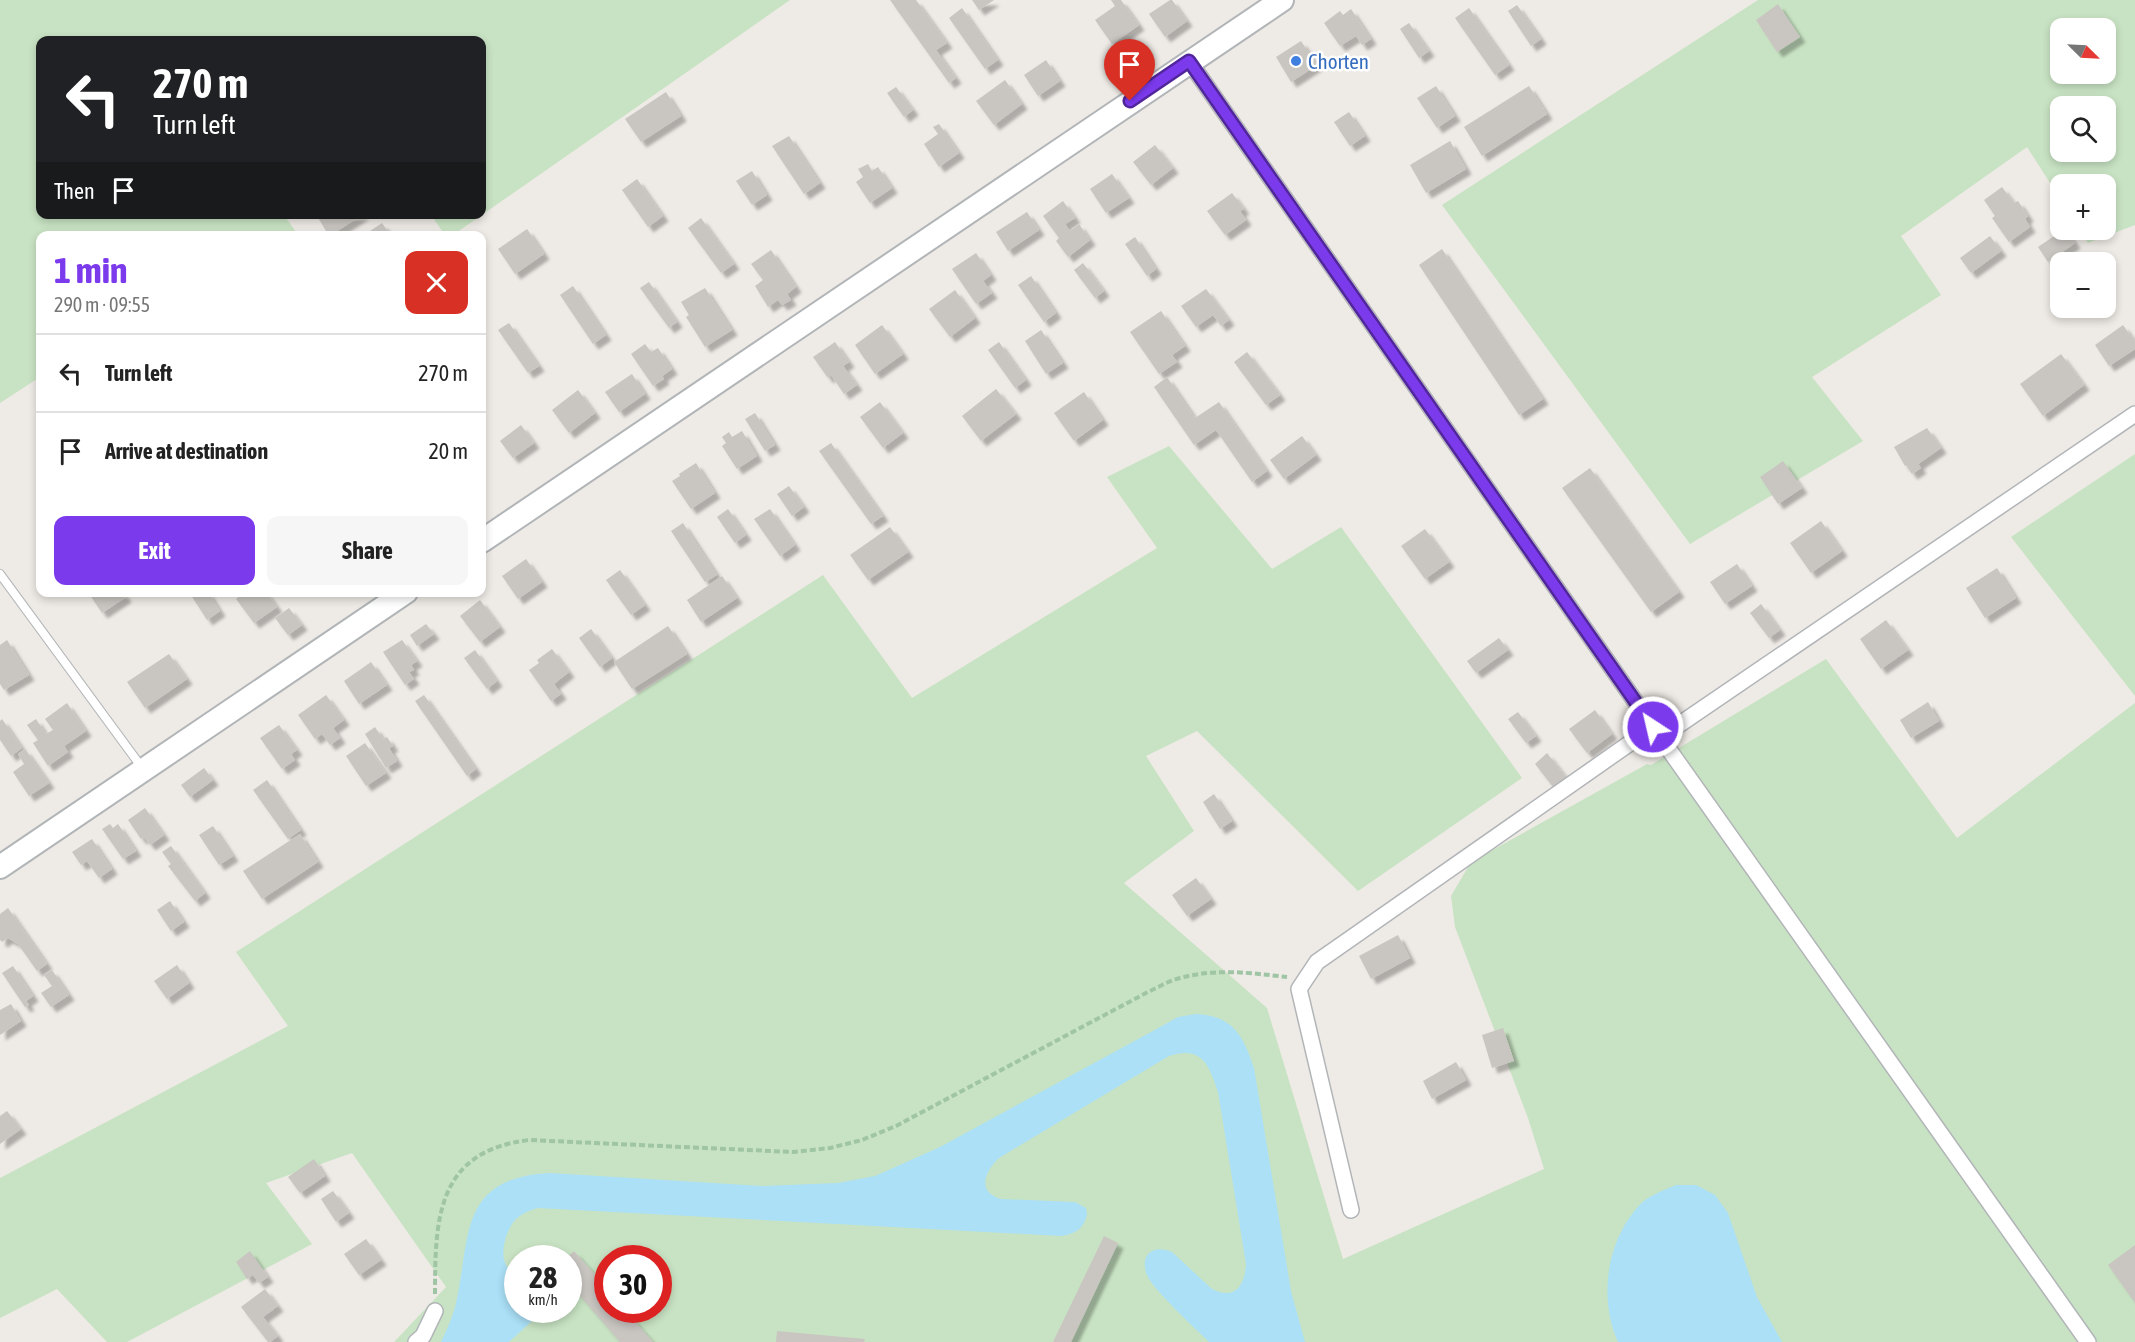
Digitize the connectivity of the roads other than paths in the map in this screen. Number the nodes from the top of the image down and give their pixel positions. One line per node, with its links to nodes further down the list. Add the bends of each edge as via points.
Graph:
1 (1282, 0): 2 (main road)
2 (1189, 61): 4 (main road); 7 (street)
3 (2135, 414): 7 (street)
4 (486, 538)
5 (0, 574): 8 (lane)
6 (399, 597): 8 (main road)
7 (1655, 728): 10 (street, via 1317,962 1299,988); 13 (street)
8 (144, 770): 9 (main road)
9 (0, 867)
10 (1351, 1210)
11 (435, 1311): 12 (street)
12 (416, 1342)
13 (2088, 1342)

